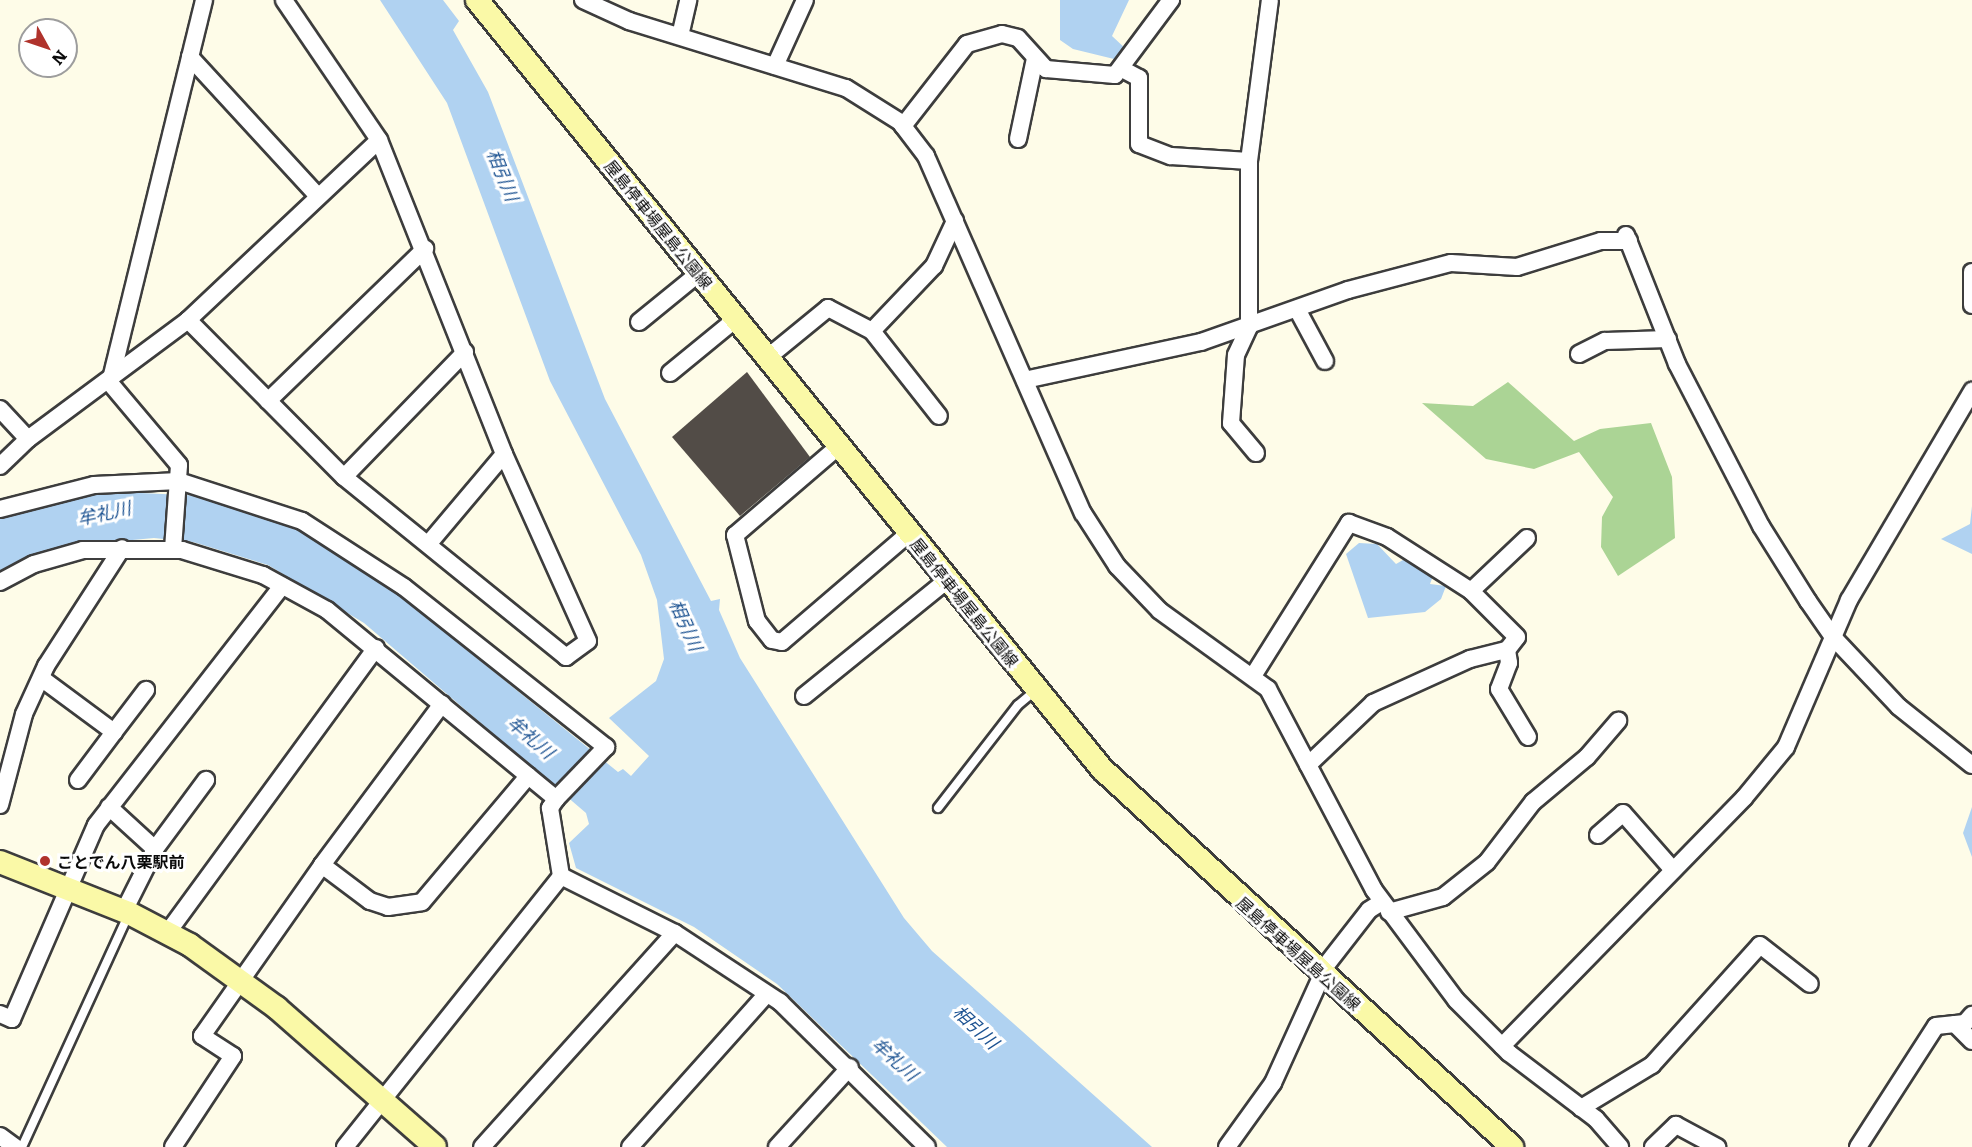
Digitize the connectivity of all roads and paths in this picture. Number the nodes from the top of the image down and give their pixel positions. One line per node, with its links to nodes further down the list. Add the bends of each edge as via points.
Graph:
1 (204, 0): 10 (street)
2 (284, 0): 16 (street)
3 (477, 0): 22 (main road, 屋島停車場屋島公園線)
4 (583, 0): 9 (street)
5 (688, 0): 9 (street)
6 (805, 0): 12 (street)
7 (1171, 0): 13 (street)
8 (1270, 0): 17 (street)
9 (680, 36): 12 (street)
10 (190, 57): 18 (street); 37 (street)
11 (1035, 58): 13 (street, via 1046,69 1077,74 1115,75); 14 (street, via 1018,38 1002,34 968,44); 15 (street)
12 (775, 66): 14 (street, via 866,97)
13 (1124, 70): 17 (street, via 1139,78 1139,144 1171,156)
14 (903, 126): 19 (street, via 926,156)
15 (1018, 139)
16 (379, 140): 18 (street); 20 (street)
17 (1249, 161): 28 (street)
18 (318, 196): 26 (street)
19 (955, 221): 29 (street, via 934,266); 36 (street)
20 (424, 249): 31 (street); 39 (street)
21 (1972, 272): 23 (street)
22 (699, 273): 25 (main road, 屋島停車場屋島公園線); 27 (street)
23 (1972, 305)
24 (1297, 309): 28 (street); 30 (street, via 1451,263 1517,267 1601,241 1627,238); 34 (street)
25 (736, 319): 33 (main road, 屋島停車場屋島公園線); 35 (street)
26 (188, 320): 37 (street); 39 (street)
27 (639, 322)
28 (1249, 327): 36 (street); 44 (street, via 1236,355 1231,423)
29 (872, 331): 33 (street, via 828,308); 41 (street)
30 (1668, 339): 32 (street, via 1605,341); 59 (street, via 1761,526)
31 (465, 352): 45 (street); 47 (street)
32 (1579, 354)
33 (767, 358): 43 (main road, 屋島停車場屋島公園線)
34 (1325, 361)
35 (670, 373)
36 (1025, 380): 62 (street, via 1083,513 1116,566 1168,617)
37 (110, 382): 42 (street); 48 (street, via 179,465)
38 (1972, 391): 59 (street)
39 (268, 401): 47 (street)
40 (0, 409): 42 (street)
41 (939, 416)
42 (28, 439): 46 (street)
43 (839, 446): 50 (main road, 屋島停車場屋島公園線); 50 (street, via 735,535 757,621 772,640 782,642)
44 (1256, 453)
45 (504, 454): 52 (street); 52 (street, via 588,641 566,657)
46 (0, 466)
47 (344, 477): 52 (street)
48 (179, 481): 49 (street, via 94,485); 54 (street); 76 (street, via 270,508 346,548 404,587 606,747)
49 (0, 509)
50 (909, 533): 55 (main road, 屋島停車場屋島公園線)
51 (1527, 538): 58 (street)
52 (430, 542)
53 (122, 548): 54 (street); 56 (street, via 83,550 34,564); 63 (street)
54 (173, 549): 57 (street, via 219,558)
55 (947, 580): 65 (main road, 屋島停車場屋島公園線); 66 (street)
56 (0, 582)
57 (282, 585): 60 (street); 78 (street)
58 (1471, 591): 61 (street, via 1517,637); 62 (street, via 1387,537 1349,524)
59 (1833, 637): 72 (street, via 1899,707); 84 (street, via 1785,747)
60 (376, 648): 67 (street); 89 (street)
61 (1507, 650): 70 (street, via 1509,663 1499,689); 71 (street, via 1470,659 1373,703)
62 (1253, 676): 71 (street, via 1273,698)
63 (41, 678): 69 (street); 77 (street, via 24,714)
64 (146, 690): 69 (street)
65 (1036, 690): 79 (lane, via 1018,705); 91 (main road, 屋島停車場屋島公園線, via 1122,790)
66 (804, 696)
67 (442, 704): 73 (street); 83 (street)
68 (1618, 721): 87 (street, via 1587,757 1533,802 1486,862 1443,897)
69 (114, 732): 74 (street)
70 (1528, 737)
71 (1308, 765): 87 (street)
72 (1972, 765)
73 (528, 776): 76 (street); 83 (street, via 422,902 388,907 370,901)
74 (78, 780)
75 (206, 780): 81 (street)
76 (556, 799): 85 (street, via 550,808)
77 (0, 805)
78 (109, 807): 81 (street); 86 (street)
79 (938, 808)
80 (1598, 836): 84 (street, via 1623,813)
81 (155, 849): 88 (street)
82 (0, 862): 86 (main road)
83 (322, 865): 92 (street)
84 (1673, 870): 99 (street)
85 (561, 876): 90 (street); 101 (street)
86 (69, 887): 88 (main road); 95 (street, via 12,1019)
87 (1386, 907): 91 (street, via 1369,910); 99 (street, via 1456,1000)
88 (127, 912): 89 (main road); 106 (lane)
89 (168, 932): 92 (main road)
90 (675, 933): 94 (street); 110 (street)
91 (1323, 975): 113 (street, via 1273,1083); 114 (main road, 屋島停車場屋島公園線)
92 (239, 979): 101 (main road); 107 (street, via 202,1035 233,1056)
93 (1810, 984): 102 (street, via 1761,945 1652,1065)
94 (767, 994): 100 (street); 111 (street)
95 (0, 1014)
96 (1972, 1015): 97 (street)
97 (1955, 1024): 98 (street); 118 (street, via 1936,1026)
98 (1972, 1041)
99 (1502, 1046): 102 (street)
100 (850, 1067): 104 (street); 112 (street)
101 (381, 1101): 108 (street); 109 (main road)
102 (1581, 1108): 115 (street)
103 (0, 1136): 105 (street)
104 (925, 1146)
105 (15, 1147)
106 (22, 1147)
107 (173, 1147)
108 (345, 1147)
109 (435, 1147)
110 (482, 1147)
111 (630, 1147)
112 (777, 1147)
113 (1227, 1147)
114 (1512, 1147)
115 (1620, 1147)
116 (1653, 1147): 117 (street, via 1676,1125)
117 (1717, 1147)
118 (1858, 1147)

